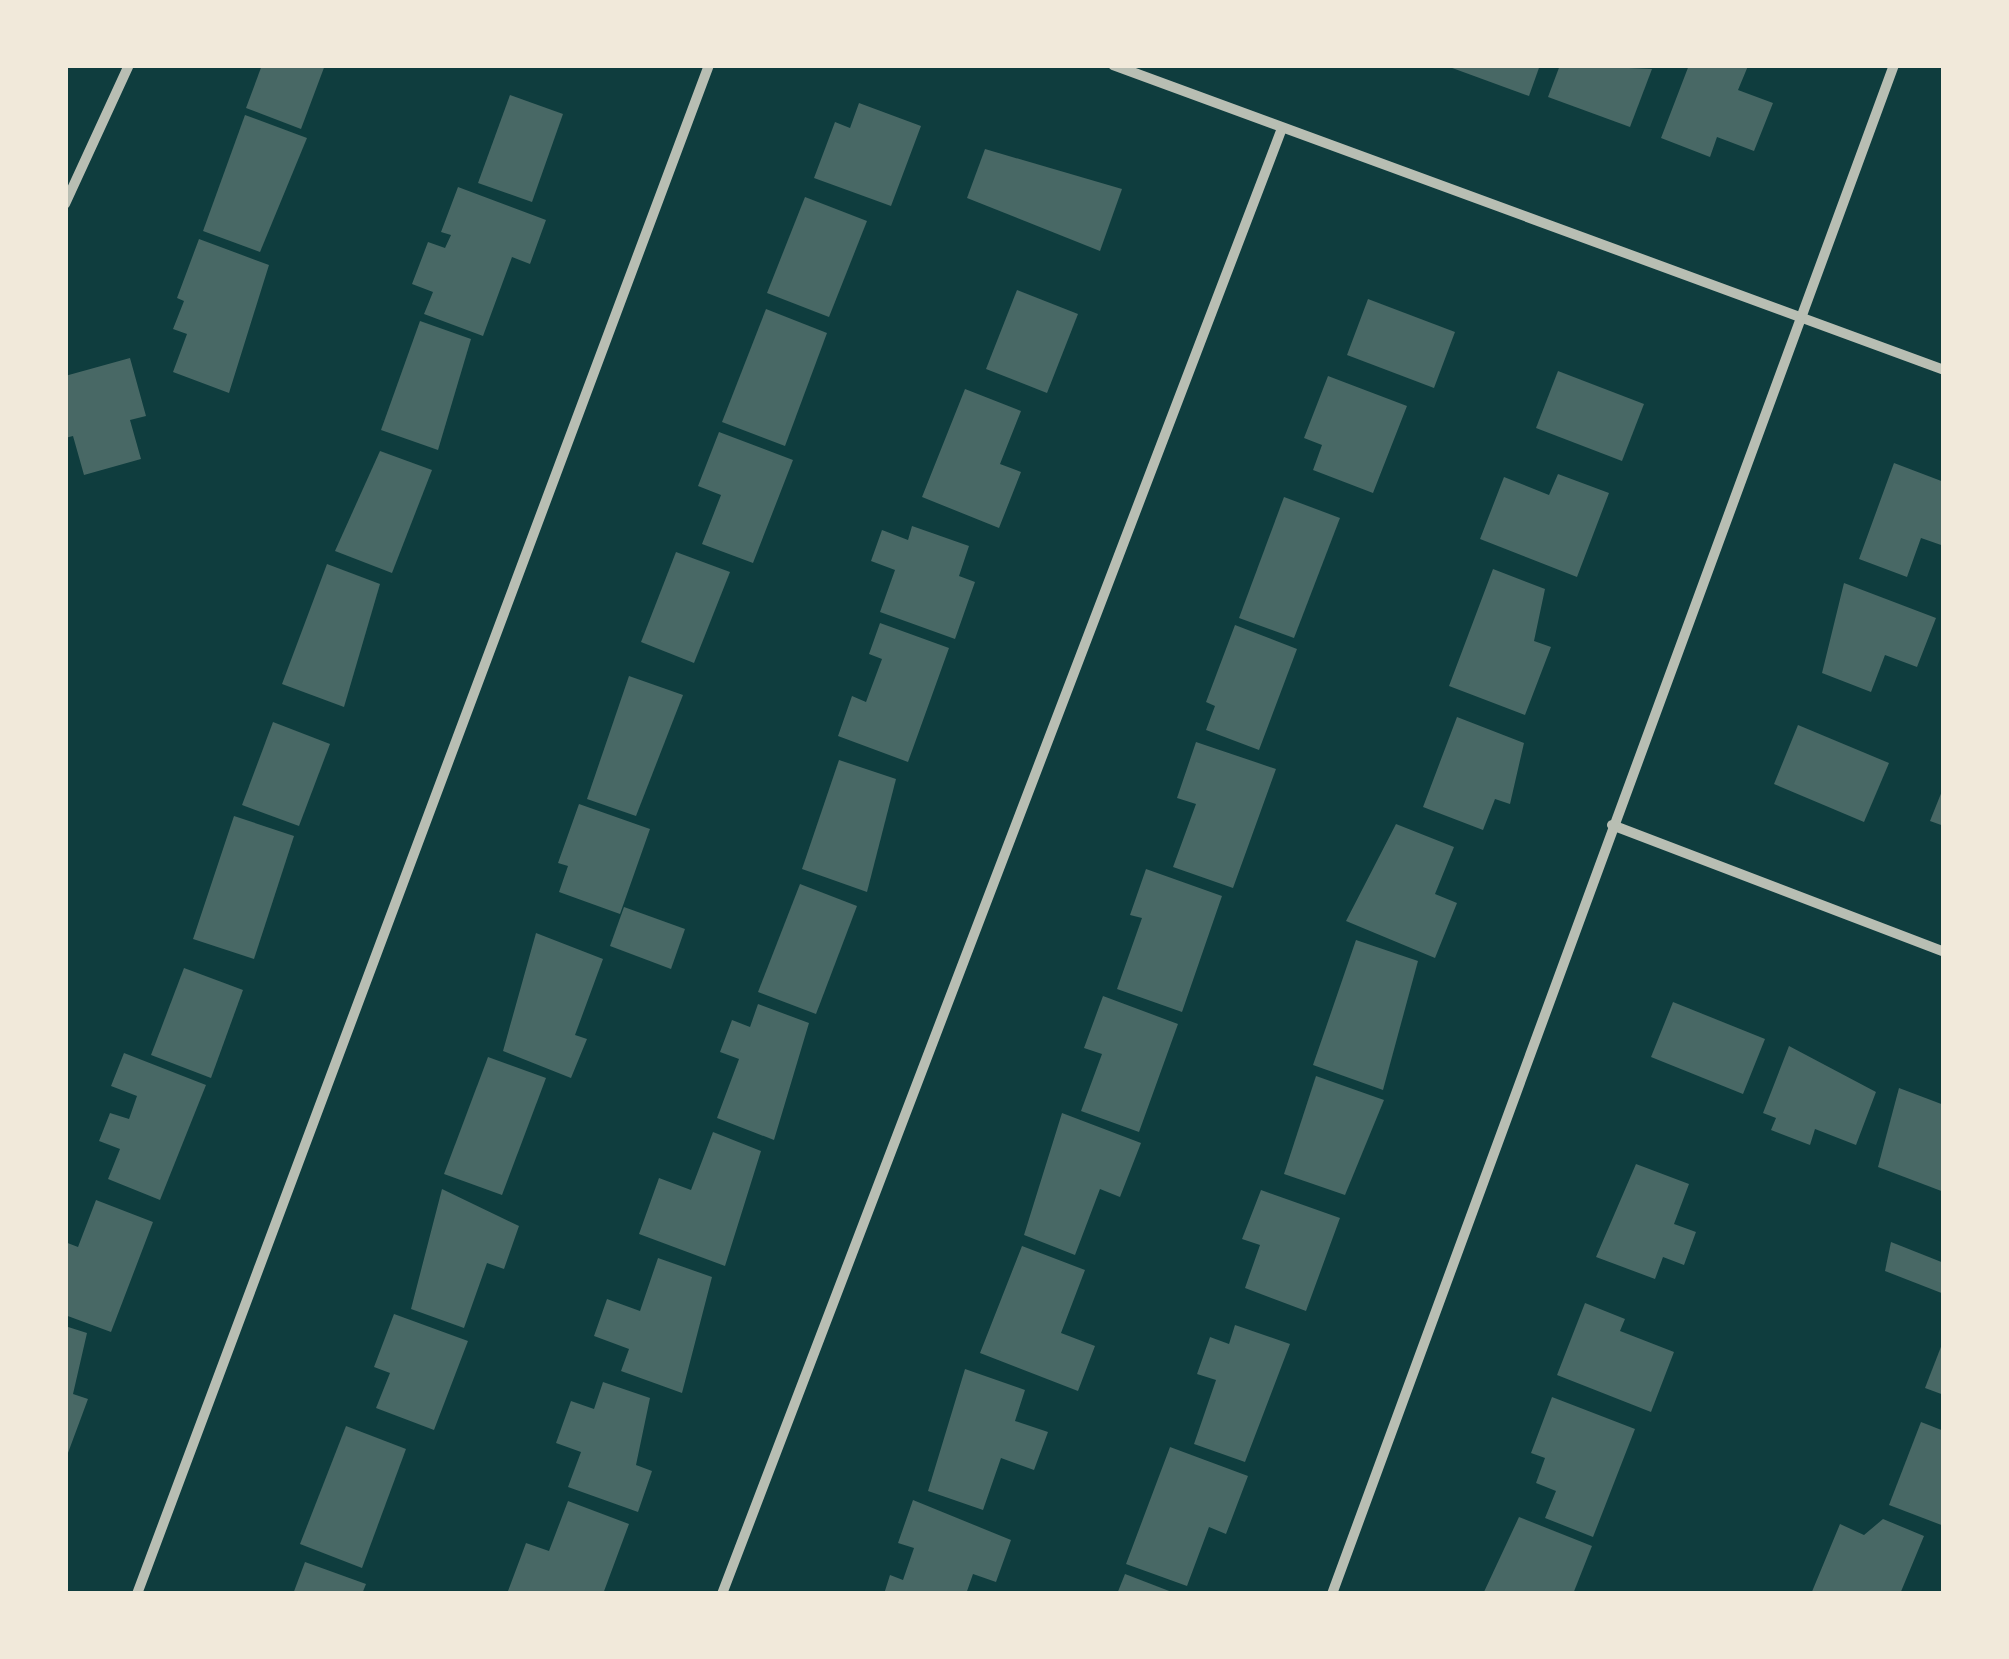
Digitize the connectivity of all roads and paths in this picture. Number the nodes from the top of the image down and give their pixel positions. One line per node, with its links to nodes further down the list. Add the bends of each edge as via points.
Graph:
1 (129, 65): 6 (street)
2 (708, 65): 11 (street)
3 (1112, 65): 5 (street)
4 (1894, 65): 7 (street)
5 (1282, 128): 7 (street); 12 (street)
6 (65, 204)
7 (1800, 320): 8 (street); 9 (street)
8 (1944, 370)
9 (1612, 825): 10 (street); 13 (street)
10 (1944, 952)
11 (137, 1594)
12 (722, 1594)
13 (1332, 1594)

